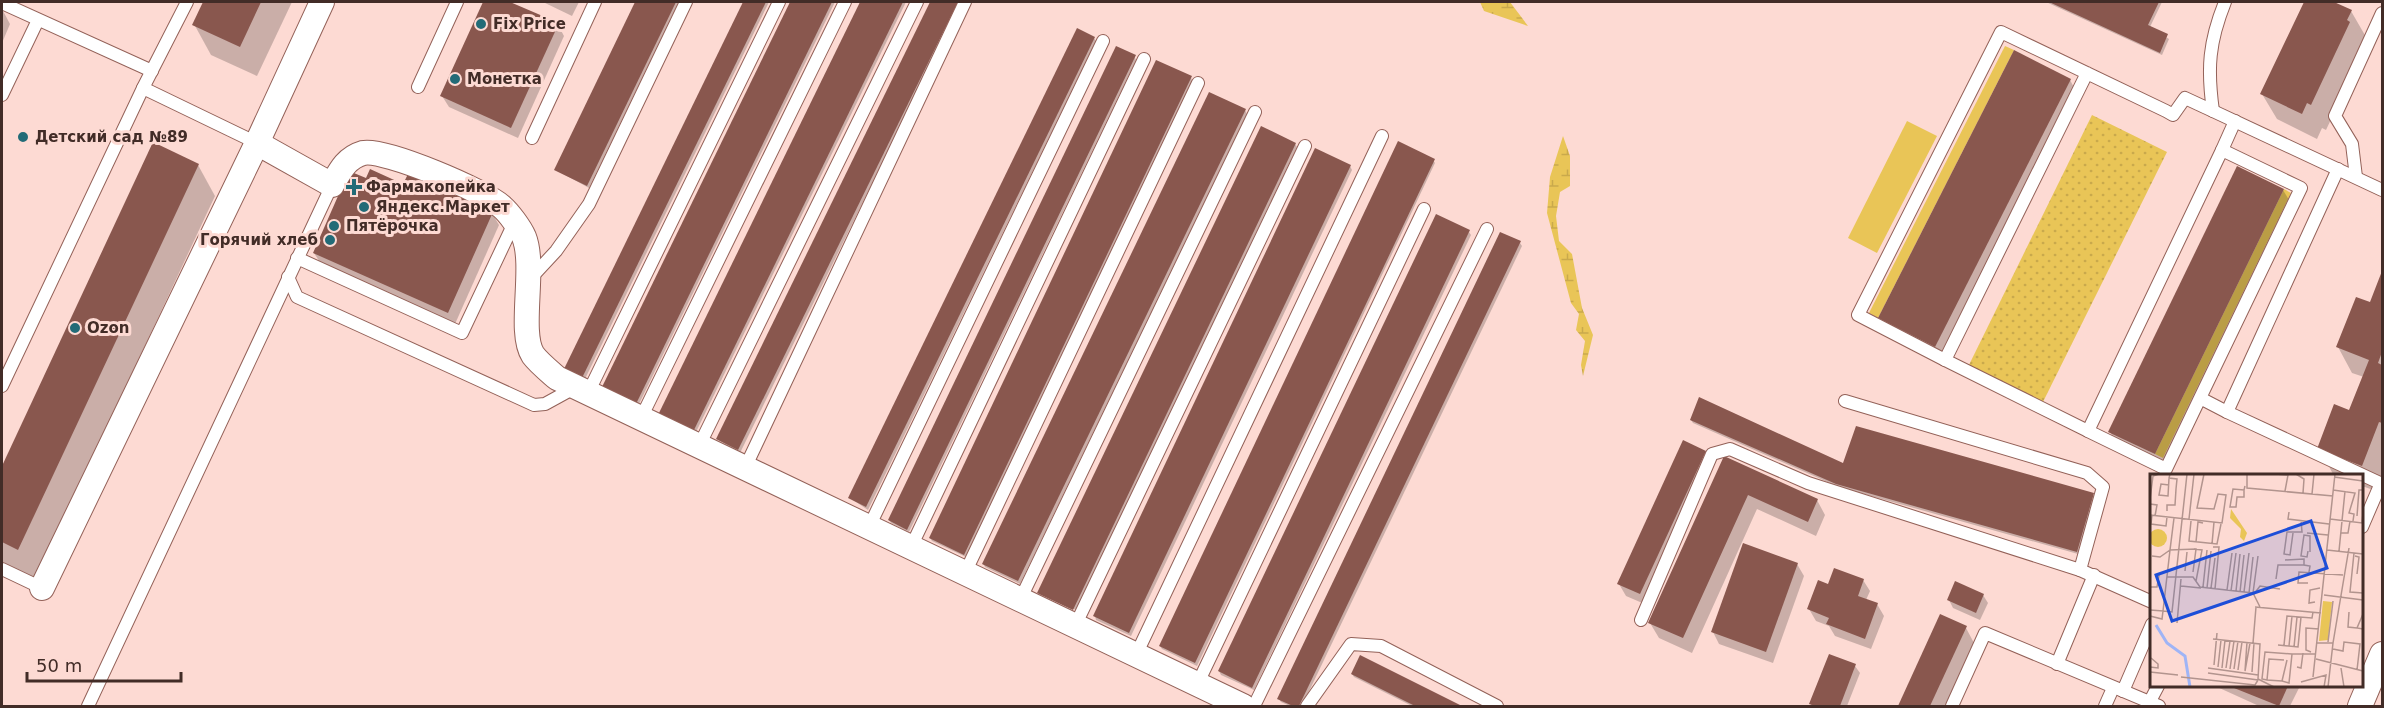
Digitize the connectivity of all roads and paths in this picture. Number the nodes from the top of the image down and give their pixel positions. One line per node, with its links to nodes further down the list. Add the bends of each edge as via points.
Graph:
1 (187, 2): 16 (lane)
2 (322, 2): 27 (street)
3 (457, 2): 19 (lane)
4 (595, 2): 26 (lane)
5 (686, 2): 39 (lane, via 589,204 556,251)
6 (779, 2): 42 (lane)
7 (845, 2): 46 (lane)
8 (917, 2): 48 (lane)
9 (965, 2): 49 (lane)
10 (2225, 2): 22 (lane, via 2210,50 2208,80)
11 (2, 3): 13 (lane)
12 (2382, 13): 31 (lane, via 2335,116 2352,144)
13 (38, 20): 16 (lane); 21 (lane)
14 (1103, 41): 54 (lane)
15 (1144, 60): 55 (lane)
16 (152, 71): 20 (lane)
17 (2087, 74): 22 (lane, via 2173,115 2185,98); 40 (lane); 40 (lane, via 2001,32 1858,315)
18 (1198, 83): 58 (lane)
19 (418, 87)
20 (143, 88): 27 (lane); 41 (lane)
21 (2, 95)
22 (2213, 111): 24 (lane)
23 (1255, 112): 61 (lane)
24 (2235, 121): 29 (lane); 30 (lane)
25 (1382, 136): 67 (lane)
26 (532, 138)
27 (257, 143): 32 (street); 60 (street)
28 (1305, 146): 64 (lane)
29 (2222, 150): 43 (lane, via 2301,188); 47 (lane)
30 (2338, 169): 31 (lane); 45 (lane)
31 (2356, 177): 33 (lane)
32 (332, 185): 35 (street, via 346,161 364,153 386,154 415,163 502,206); 37 (lane)
33 (2382, 190)
34 (1424, 209): 69 (lane)
35 (514, 223): 37 (lane, via 462,333); 39 (street, via 524,237)
36 (1487, 229): 75 (lane)
37 (297, 258): 38 (lane)
38 (288, 277): 42 (lane, via 297,297 534,405); 73 (lane)
39 (529, 280): 42 (street, via 527,321 532,354 556,378)
40 (1945, 360): 47 (lane)
41 (2, 387)
42 (582, 390): 46 (street)
43 (2200, 399): 45 (lane); 47 (lane, via 2166,469)
44 (1845, 401): 57 (lane, via 2087,473 2103,487)
45 (2228, 412): 50 (lane)
46 (641, 418): 48 (street)
47 (2088, 431)
48 (699, 446): 49 (street)
49 (745, 468): 54 (street)
50 (2361, 474)
51 (2363, 475): 52 (lane)
52 (2382, 484): 53 (lane)
53 (2363, 523)
54 (869, 528): 55 (street)
55 (910, 548): 58 (street)
56 (2, 569): 60 (lane)
57 (2080, 570): 59 (lane); 63 (lane, via 1808,483 1730,449 1712,454)
58 (965, 573): 61 (street)
59 (2094, 575): 62 (lane); 68 (lane)
60 (42, 588)
61 (1020, 600): 64 (street)
62 (2150, 602)
63 (1641, 620)
64 (1075, 626): 67 (street)
65 (2150, 626): 71 (lane)
66 (2382, 654): 80 (street)
67 (1136, 655): 69 (street)
68 (2058, 664): 71 (lane); 78 (lane, via 1985,633)
69 (1197, 685): 74 (street)
70 (2158, 687): 72 (lane)
71 (2118, 690): 72 (lane); 79 (lane)
72 (2154, 705)
73 (88, 706)
74 (1243, 706)
75 (1254, 706)
76 (1307, 706): 77 (lane, via 1351,644 1381,646)
77 (1497, 706)
78 (1952, 706)
79 (2105, 706)
80 (2360, 706)

